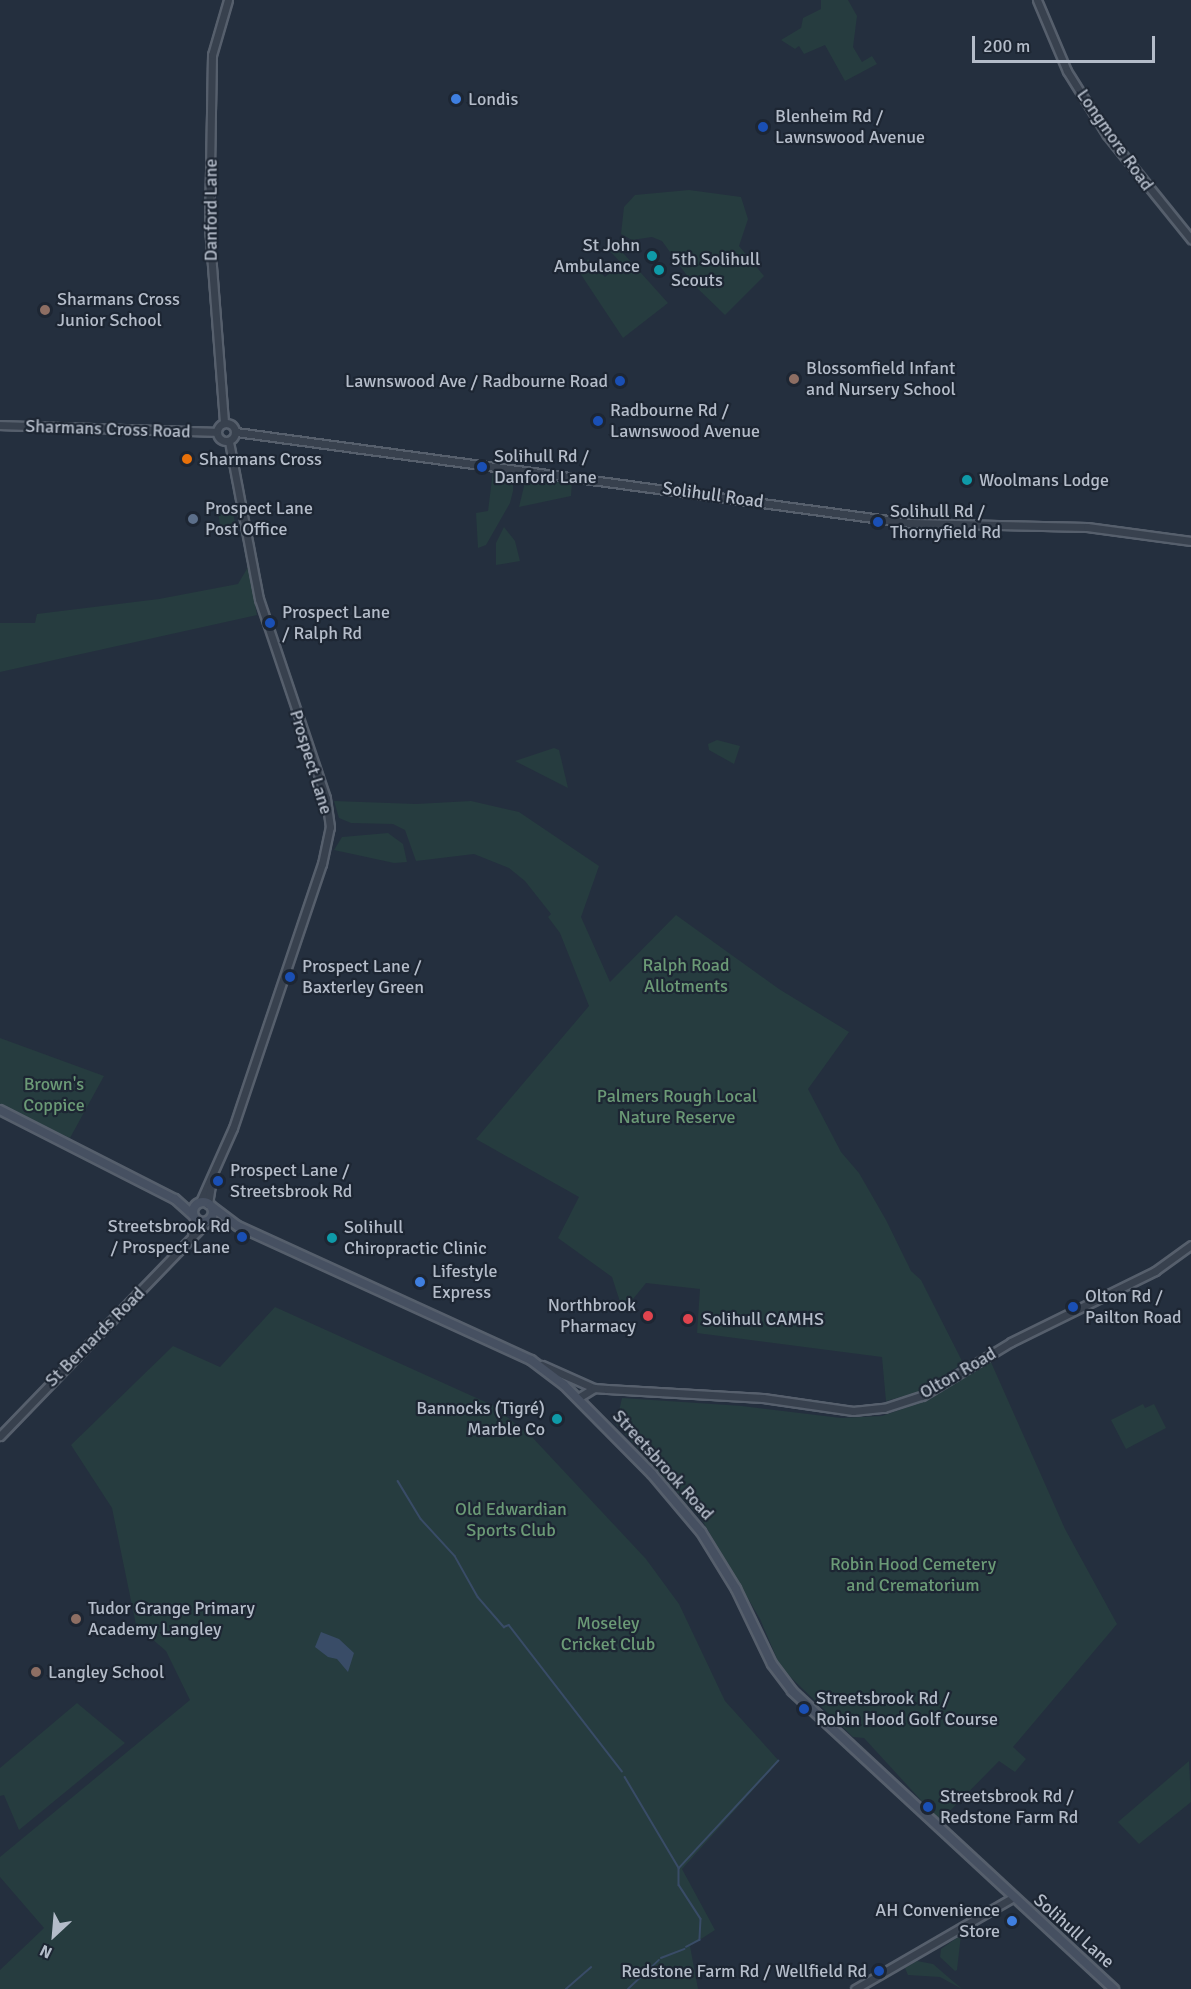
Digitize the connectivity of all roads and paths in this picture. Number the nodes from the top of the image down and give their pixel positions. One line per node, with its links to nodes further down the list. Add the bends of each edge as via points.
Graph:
1 (228, 0): 4 (street, Danford Lane, via 212,55 209,227)
2 (1038, 0): 3 (street, Longmore Road, via 1067,72 1102,127)
3 (1191, 239)
4 (224, 422): 6 (street); 7 (street, via 233,425)
5 (0, 425): 6 (street, Sharmans Cross Road)
6 (217, 432): 8 (street, via 221,440)
7 (236, 432): 8 (street); 9 (street, Solihull Road, via 910,523 1087,527)
8 (229, 441): 12 (street, Prospect Lane, via 260,603 326,798 330,827 322,864)
9 (1191, 541)
10 (0, 1110): 11 (main road, Streetsbrook Road)
11 (175, 1199): 12 (main road, Streetsbrook Road); 13 (main road, Streetsbrook Road)
12 (204, 1204): 13 (main road); 14 (main road); 15 (main road, Streetsbrook Road)
13 (194, 1217): 14 (main road, Streetsbrook Road); 16 (street)
14 (208, 1221): 15 (main road, Streetsbrook Road); 16 (street, St Bernards Road)
15 (238, 1226): 18 (main road, Streetsbrook Road)
16 (191, 1239): 21 (street, St Bernards Road)
17 (1191, 1245): 19 (street, Olton Road, via 1155,1271 1020,1337 922,1396 884,1408 853,1411 763,1398)
18 (531, 1360): 19 (street, Olton Road); 20 (main road, Streetsbrook Road)
19 (594, 1388): 20 (street)
20 (578, 1398): 22 (main road, Streetsbrook Road, via 702,1532 736,1589 772,1664 792,1691)
21 (0, 1436)
22 (1012, 1898): 23 (street); 24 (main road, Solihull Lane)
23 (855, 1989)
24 (1114, 1989)

